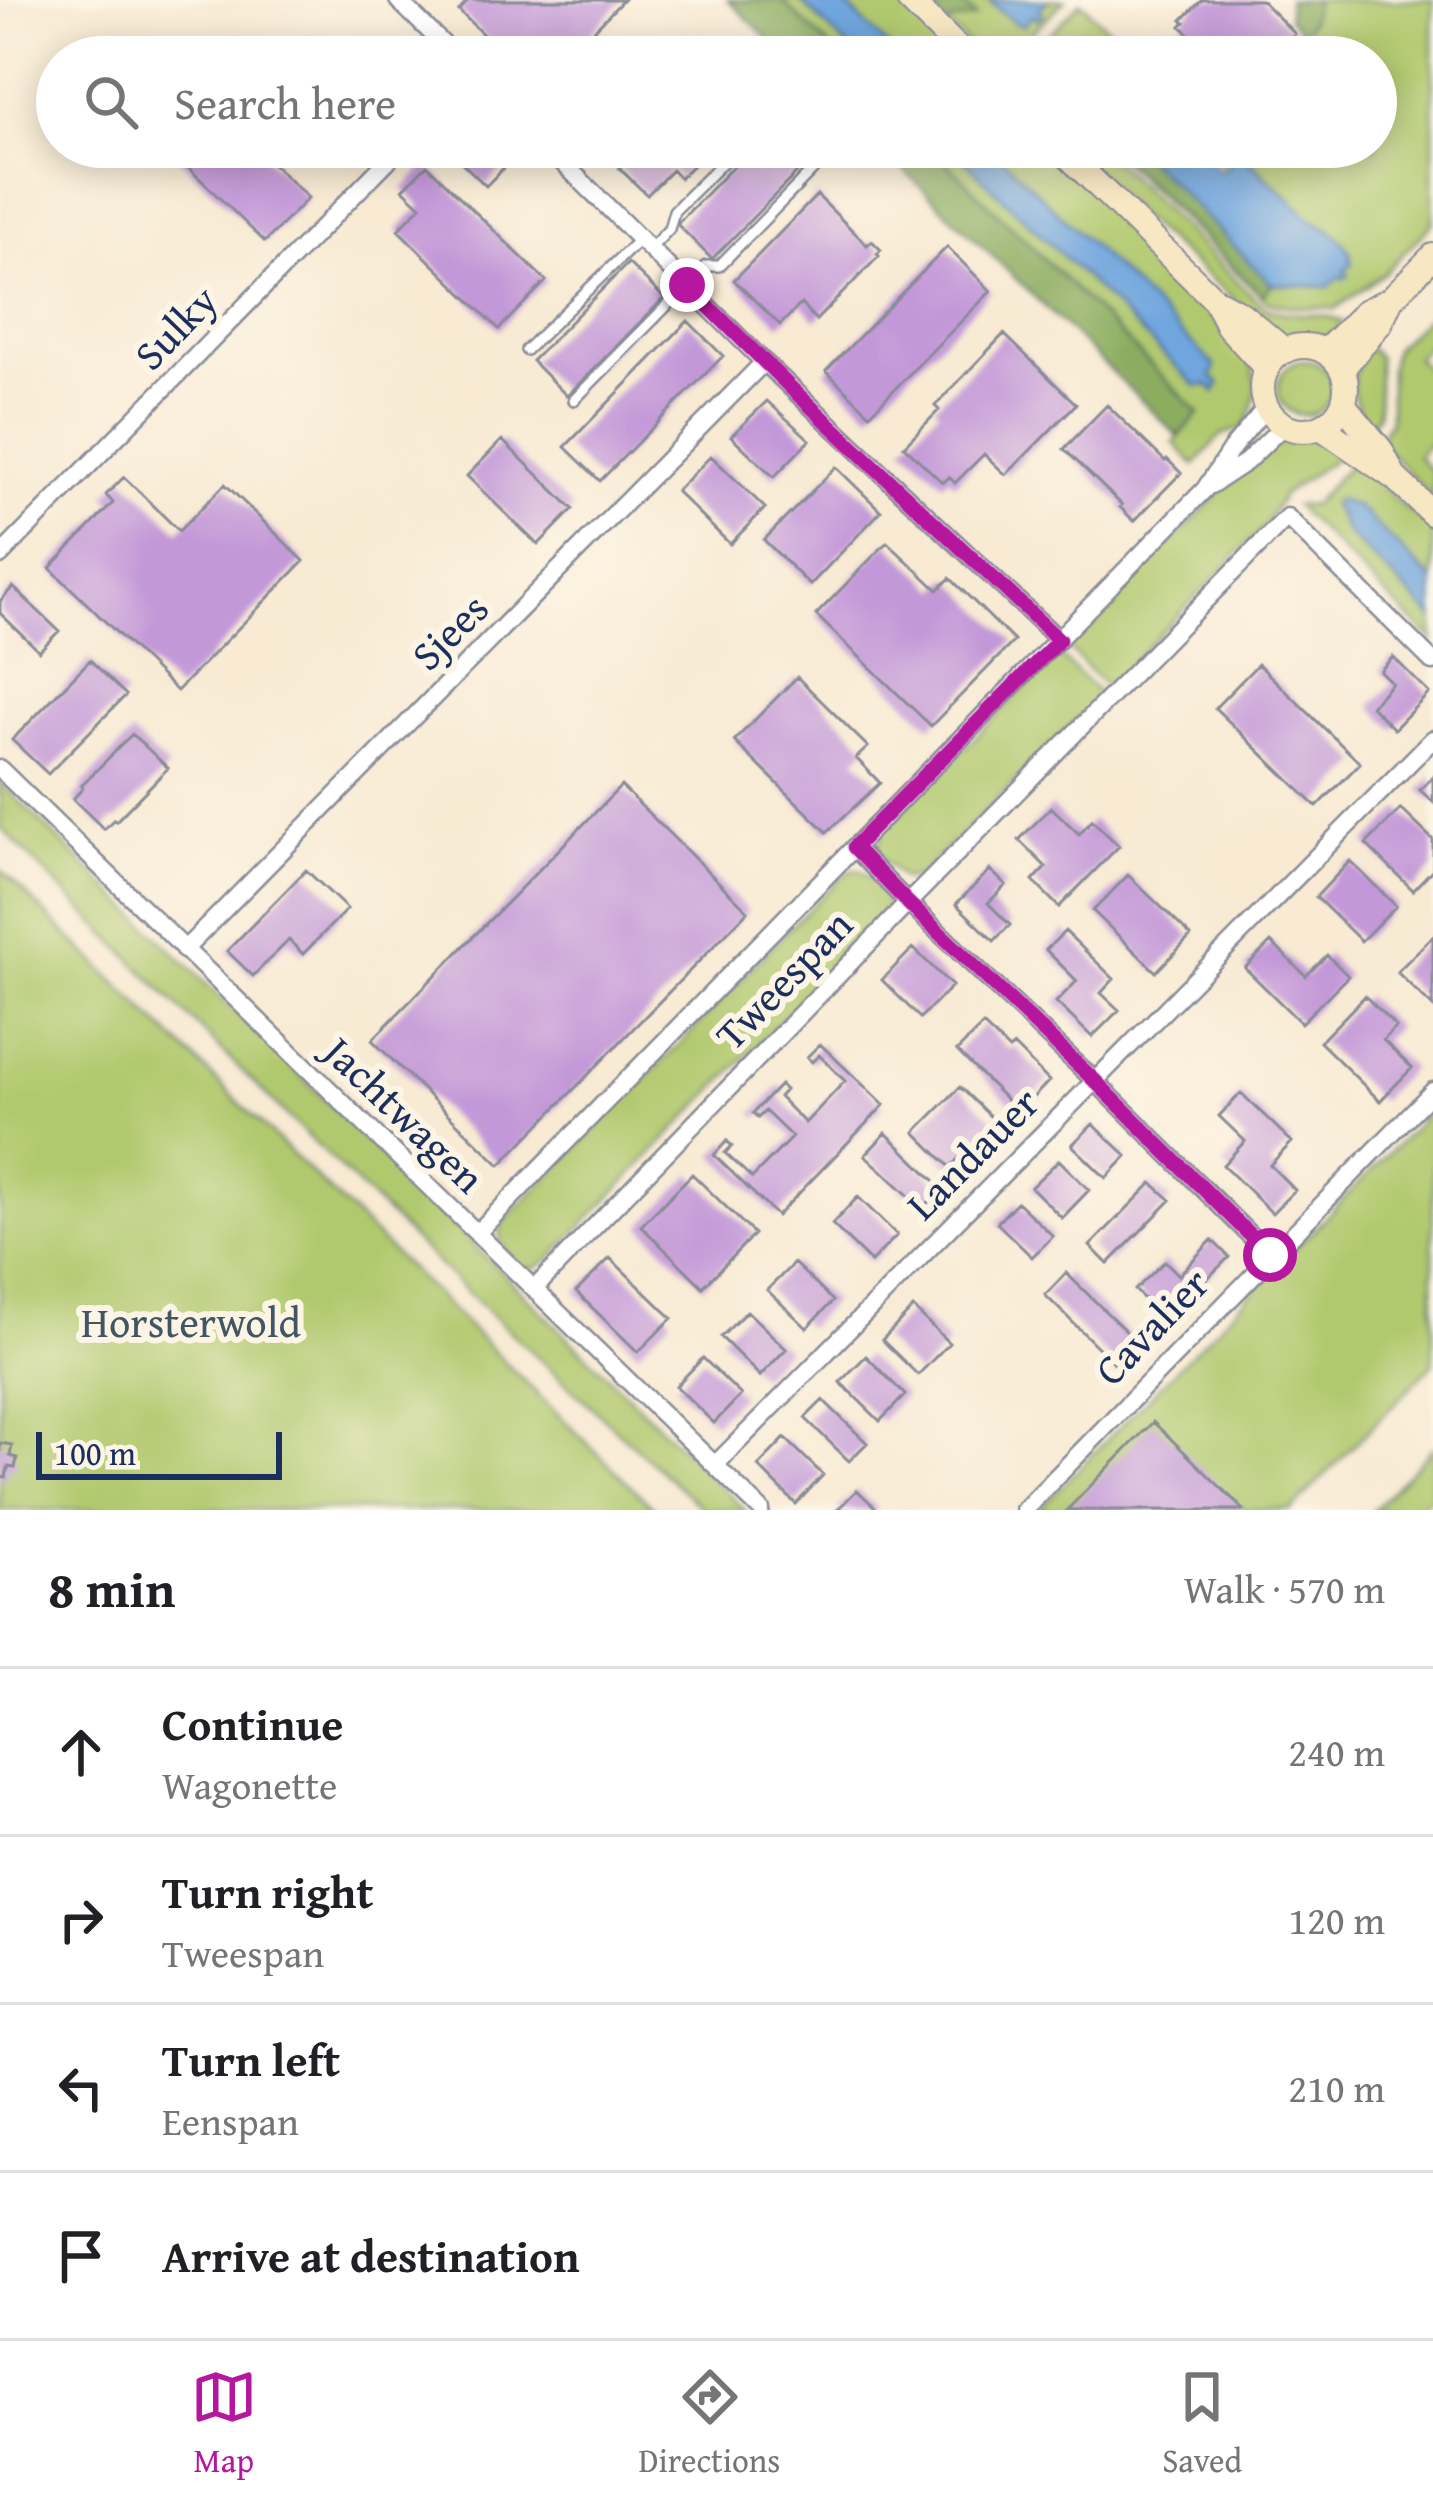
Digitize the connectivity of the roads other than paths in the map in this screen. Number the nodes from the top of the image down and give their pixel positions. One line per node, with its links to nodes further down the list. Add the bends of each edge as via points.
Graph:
1 (398, 0): 3 (street)
2 (909, 0): 4 (main road)
3 (435, 36)
4 (946, 36)
5 (380, 168): 23 (street, Sulky)
6 (569, 168): 10 (street)
7 (717, 168): 10 (lane, via 674,212 670,229)
8 (815, 168): 12 (lane, via 719,266 706,266)
9 (1080, 168): 14 (main road, via 1215,300 1228,326)
10 (645, 244): 12 (street); 13 (lane)
11 (1433, 256): 15 (main road, via 1391,299 1366,311)
12 (687, 285): 16 (street); 17 (lane)
13 (526, 350)
14 (1276, 360): 15 (main road, via 1312,347); 19 (main road, via 1263,394)
15 (1333, 360): 18 (main road)
16 (764, 362): 24 (street); 30 (street, Sjees)
17 (574, 400)
18 (1343, 404): 20 (main road); 21 (main road)
19 (1275, 416): 20 (main road, via 1296,429); 24 (street, Tweespan, via 1232,448 1205,489)
20 (1321, 427): 21 (main road)
21 (1395, 478): 22 (main road)
22 (1433, 514)
23 (0, 556)
24 (1059, 640): 28 (street, Tweespan)
25 (1433, 662): 29 (street, Tweespan, via 1287,517)
26 (1433, 739): 31 (street, Landauer)
27 (0, 769): 30 (street, Jachtwagen)
28 (854, 847): 29 (street); 33 (street, Tweespan)
29 (908, 903): 31 (street); 35 (street, Tweespan)
30 (184, 950): 33 (street, Jachtwagen)
31 (1094, 1080): 34 (street); 36 (street, Landauer)
32 (1433, 1091): 34 (street, Cavalier)
33 (478, 1233): 35 (street, Jachtwagen)
34 (1270, 1255): 38 (street, Cavalier)
35 (535, 1288): 36 (street, Jachtwagen)
36 (715, 1466): 37 (street, Jachtwagen)
37 (761, 1510)
38 (1024, 1510)

